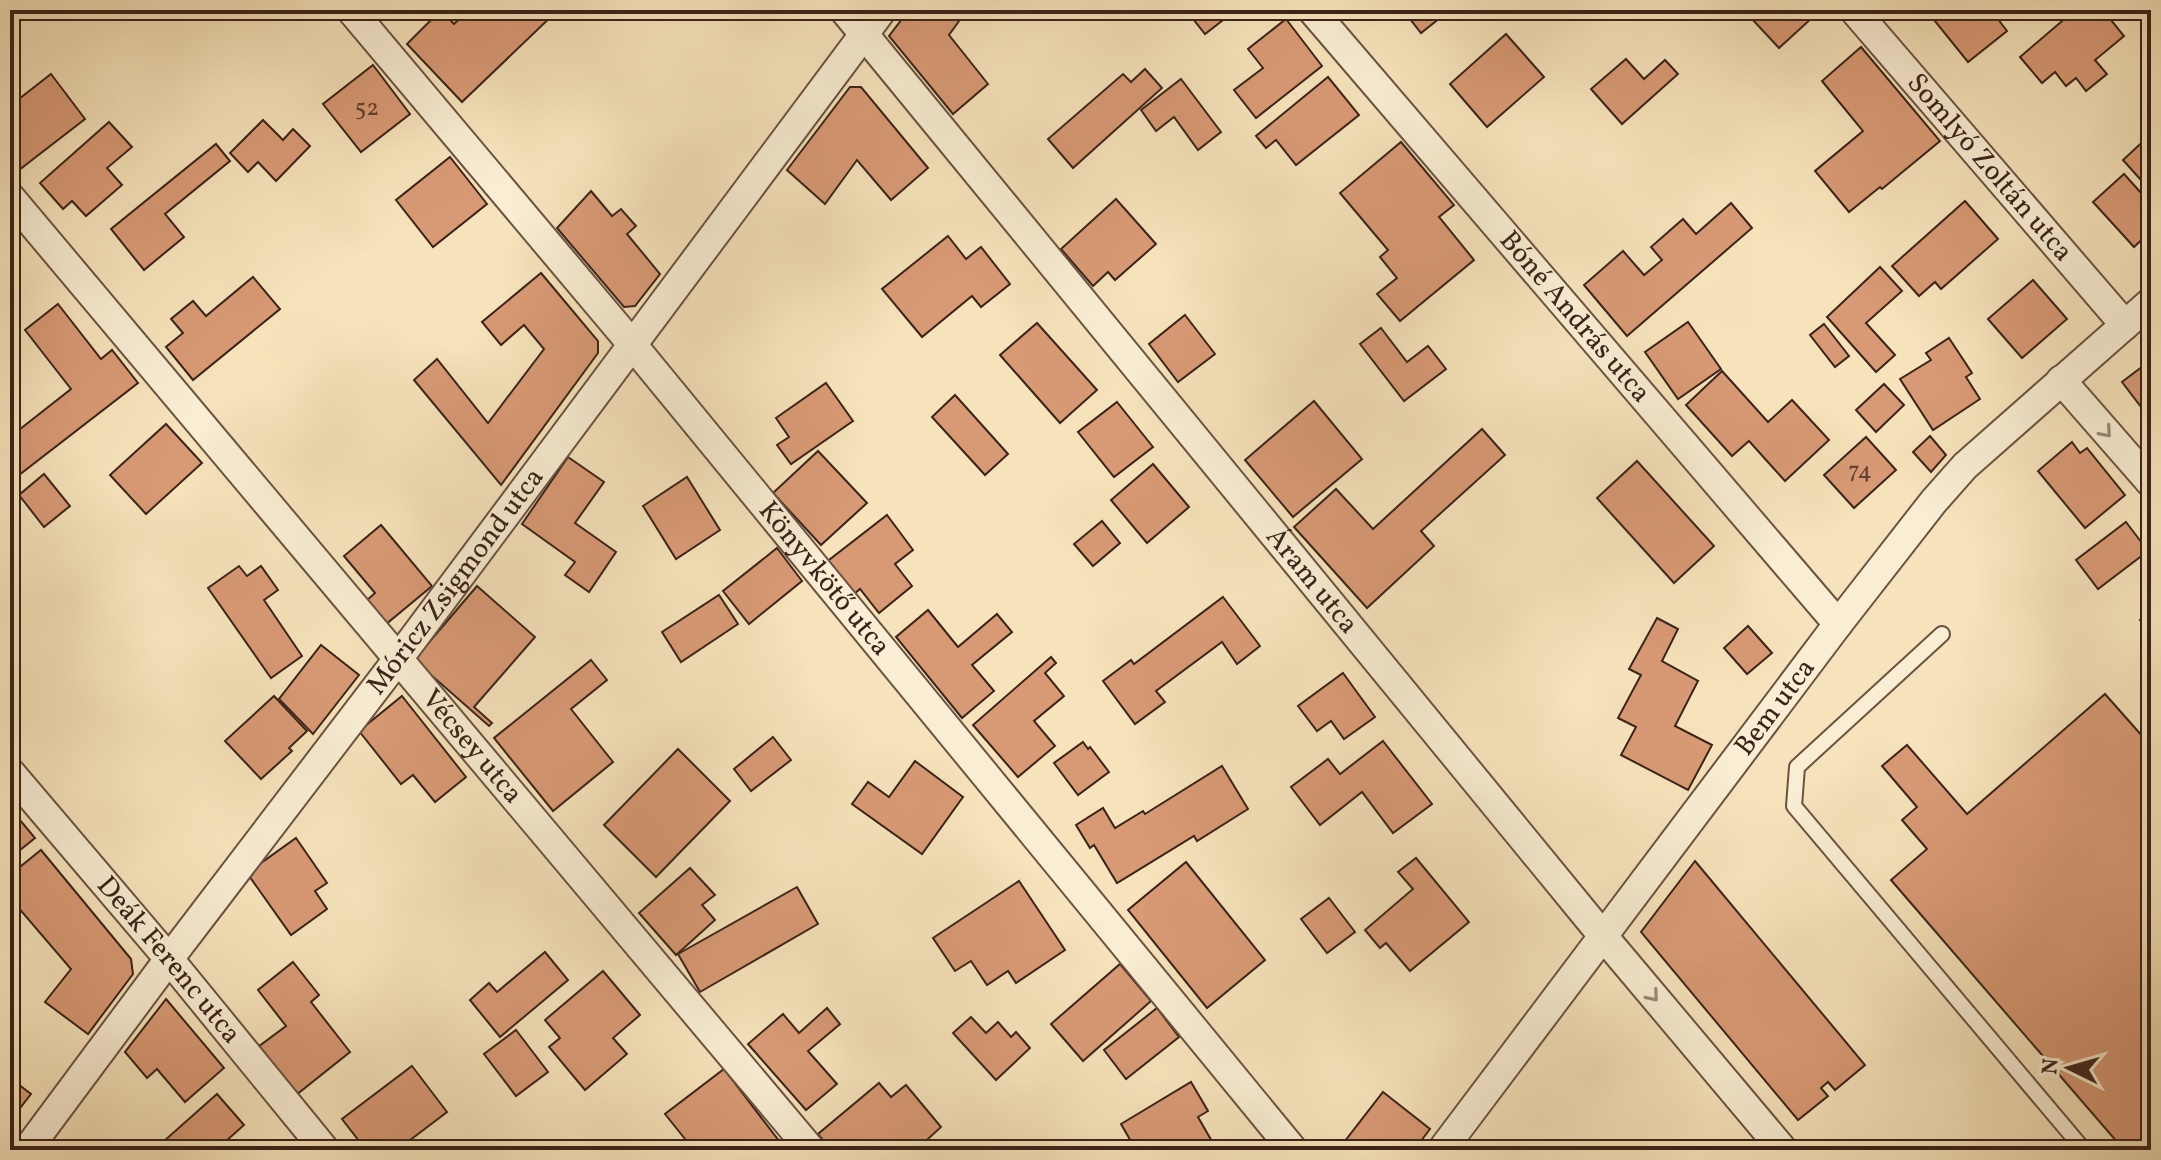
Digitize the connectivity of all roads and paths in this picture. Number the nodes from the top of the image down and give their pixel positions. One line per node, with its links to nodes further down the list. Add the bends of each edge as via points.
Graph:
1 (351, 10): 10 (street, Könyvkötő utca)
2 (844, 10): 6 (street, Áram utca)
3 (882, 10): 6 (street, Móricz Zsigmond utca)
4 (1312, 10): 13 (street, Bóné András utca)
5 (1854, 10): 9 (street, Somlyó Zoltán utca)
6 (864, 34): 10 (street, Móricz Zsigmond utca); 17 (street, Áram utca)
7 (10, 197): 15 (street, Vécsey utca)
8 (2151, 302): 9 (street, Bem utca)
9 (2125, 325): 11 (street, Bem utca)
10 (631, 343): 15 (street, Móricz Zsigmond utca); 22 (street, Könyvkötő utca)
11 (2061, 380): 12 (street, one-way to 12); 13 (street, Bem utca, via 1965,466)
12 (2151, 483)
13 (1838, 624): 17 (street, Bem utca)
14 (1942, 634): 25 (lane, via 1797,767 1794,806)
15 (398, 659): 18 (street, Móricz Zsigmond utca); 21 (street, Vécsey utca)
16 (10, 772): 18 (street, Deák Ferenc utca)
17 (1603, 936): 23 (street, Bem utca); 24 (street, Áram utca, one-way to 24)
18 (169, 959): 19 (street, Móricz Zsigmond utca); 20 (street, Deák Ferenc utca)
19 (27, 1150)
20 (325, 1150)
21 (811, 1150)
22 (1293, 1150)
23 (1442, 1150)
24 (1783, 1150)
25 (2084, 1150)

